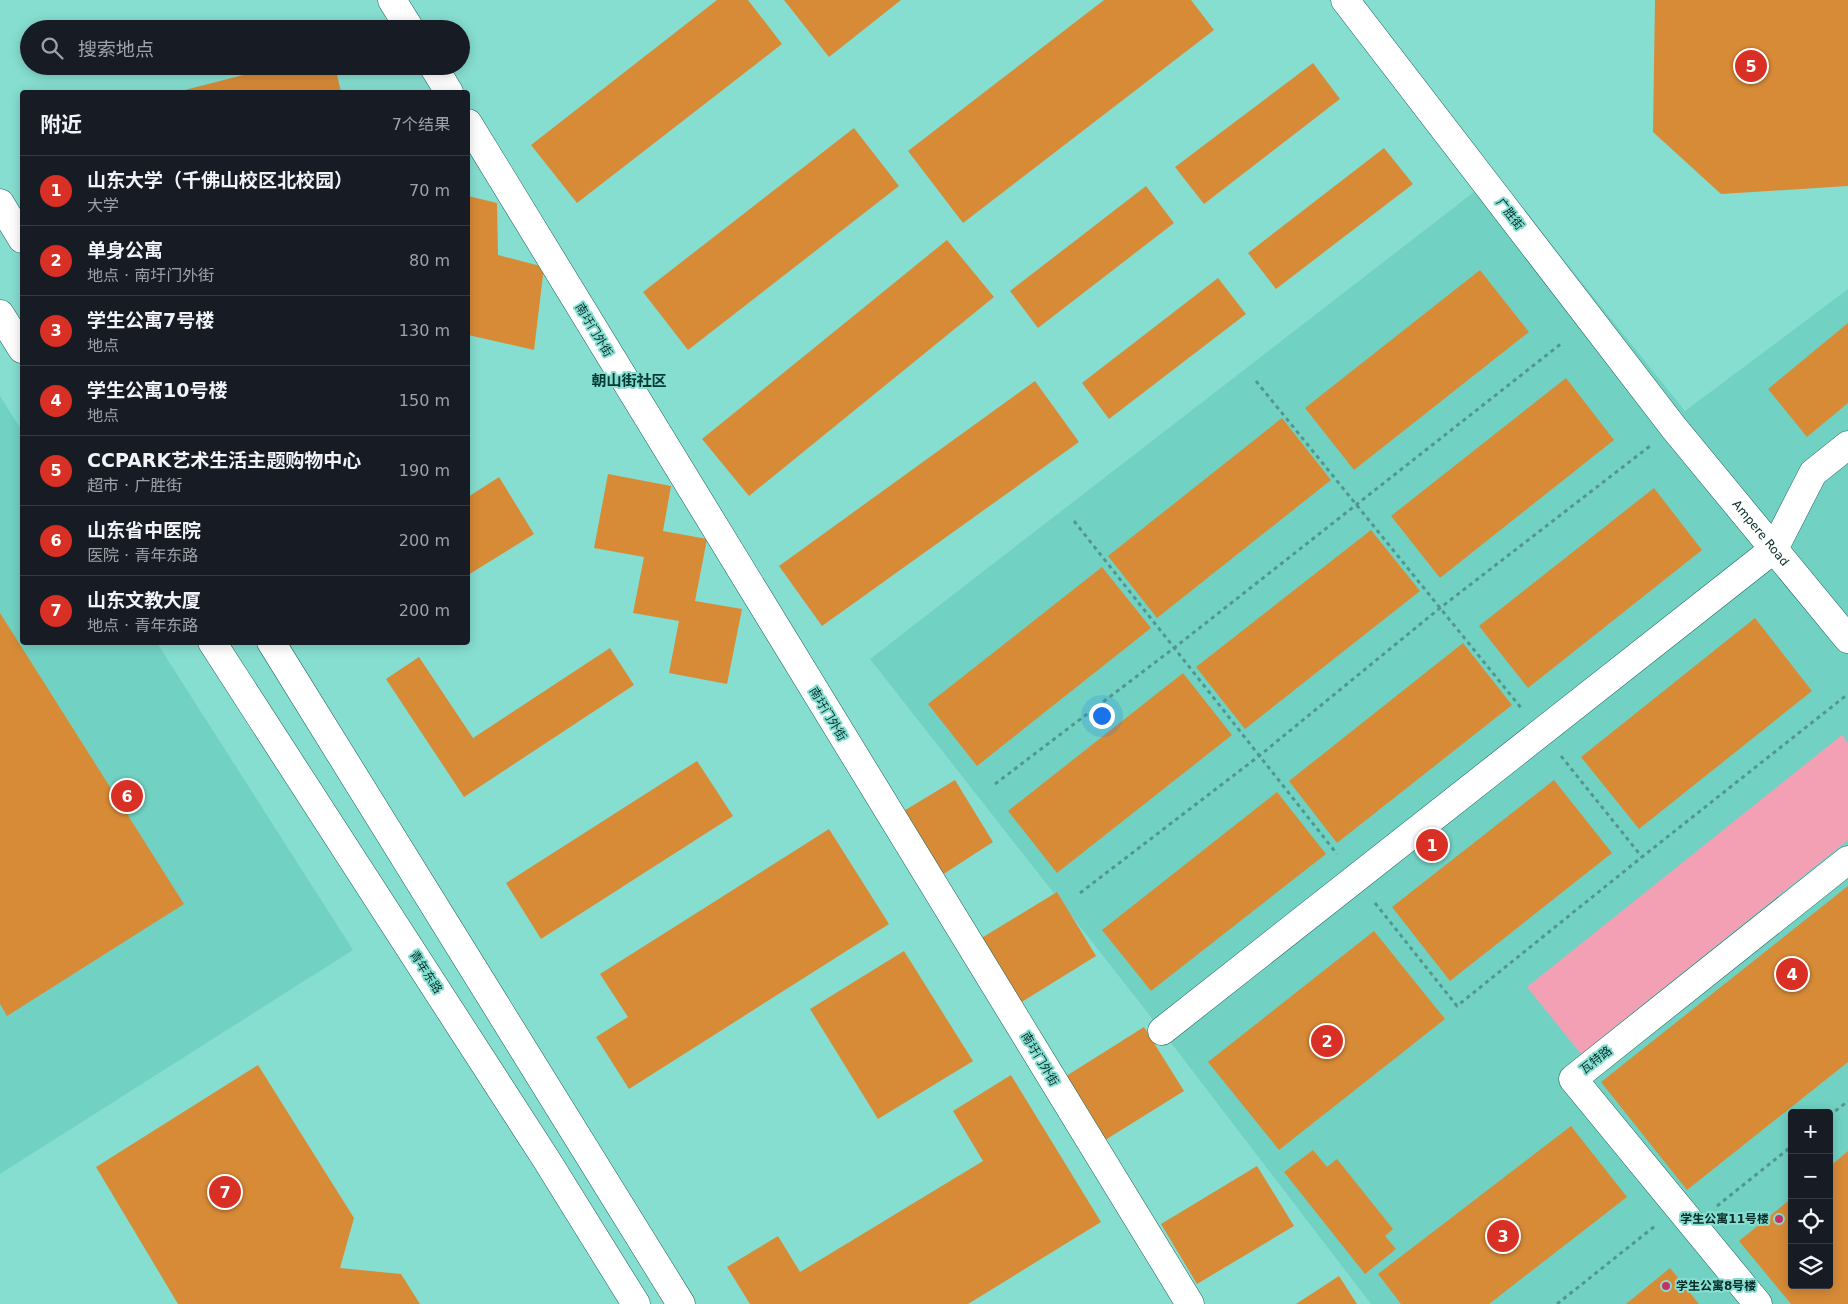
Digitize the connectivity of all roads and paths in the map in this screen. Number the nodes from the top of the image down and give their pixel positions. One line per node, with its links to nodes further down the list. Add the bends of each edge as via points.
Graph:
1 (392, 0): 3 (street)
2 (1345, 0): 13 (street, 广胜街)
3 (404, 20)
4 (439, 75): 5 (street)
5 (448, 90)
6 (470, 126): 38 (street, 南圩门外街)
7 (0, 203): 8 (street)
8 (20, 236)
9 (0, 314): 11 (street)
10 (1562, 342): 15 (path)
11 (20, 346)
12 (1256, 381): 15 (path)
13 (1674, 428): 17 (street, Ampere Road); 18 (path)
14 (1848, 445): 17 (street, via 1813,474)
15 (1356, 504): 18 (path); 22 (path)
16 (1074, 522): 22 (path)
17 (1774, 549): 19 (street, Ampere Road); 24 (street)
18 (1440, 608): 24 (path); 25 (path)
19 (1846, 633)
20 (214, 645): 36 (street, 青年东路)
21 (273, 645): 37 (street)
22 (1174, 648): 25 (path); 26 (path)
23 (1848, 694): 27 (path)
24 (1541, 732): 27 (path); 29 (street)
25 (1259, 756): 29 (path); 30 (path)
26 (996, 784)
27 (1642, 857): 29 (path, via 1458,1006)
28 (1848, 860): 35 (street, 瓦特路, via 1573,1079)
29 (1356, 878): 31 (street)
30 (1080, 893)
31 (1162, 1031)
32 (1848, 1101): 33 (path)
33 (1833, 1113)
34 (1788, 1149): 35 (path)
35 (1686, 1216): 39 (path); 40 (street, 瓦特路)
36 (636, 1304)
37 (681, 1304)
38 (1190, 1304)
39 (1558, 1304)
40 (1758, 1304)

